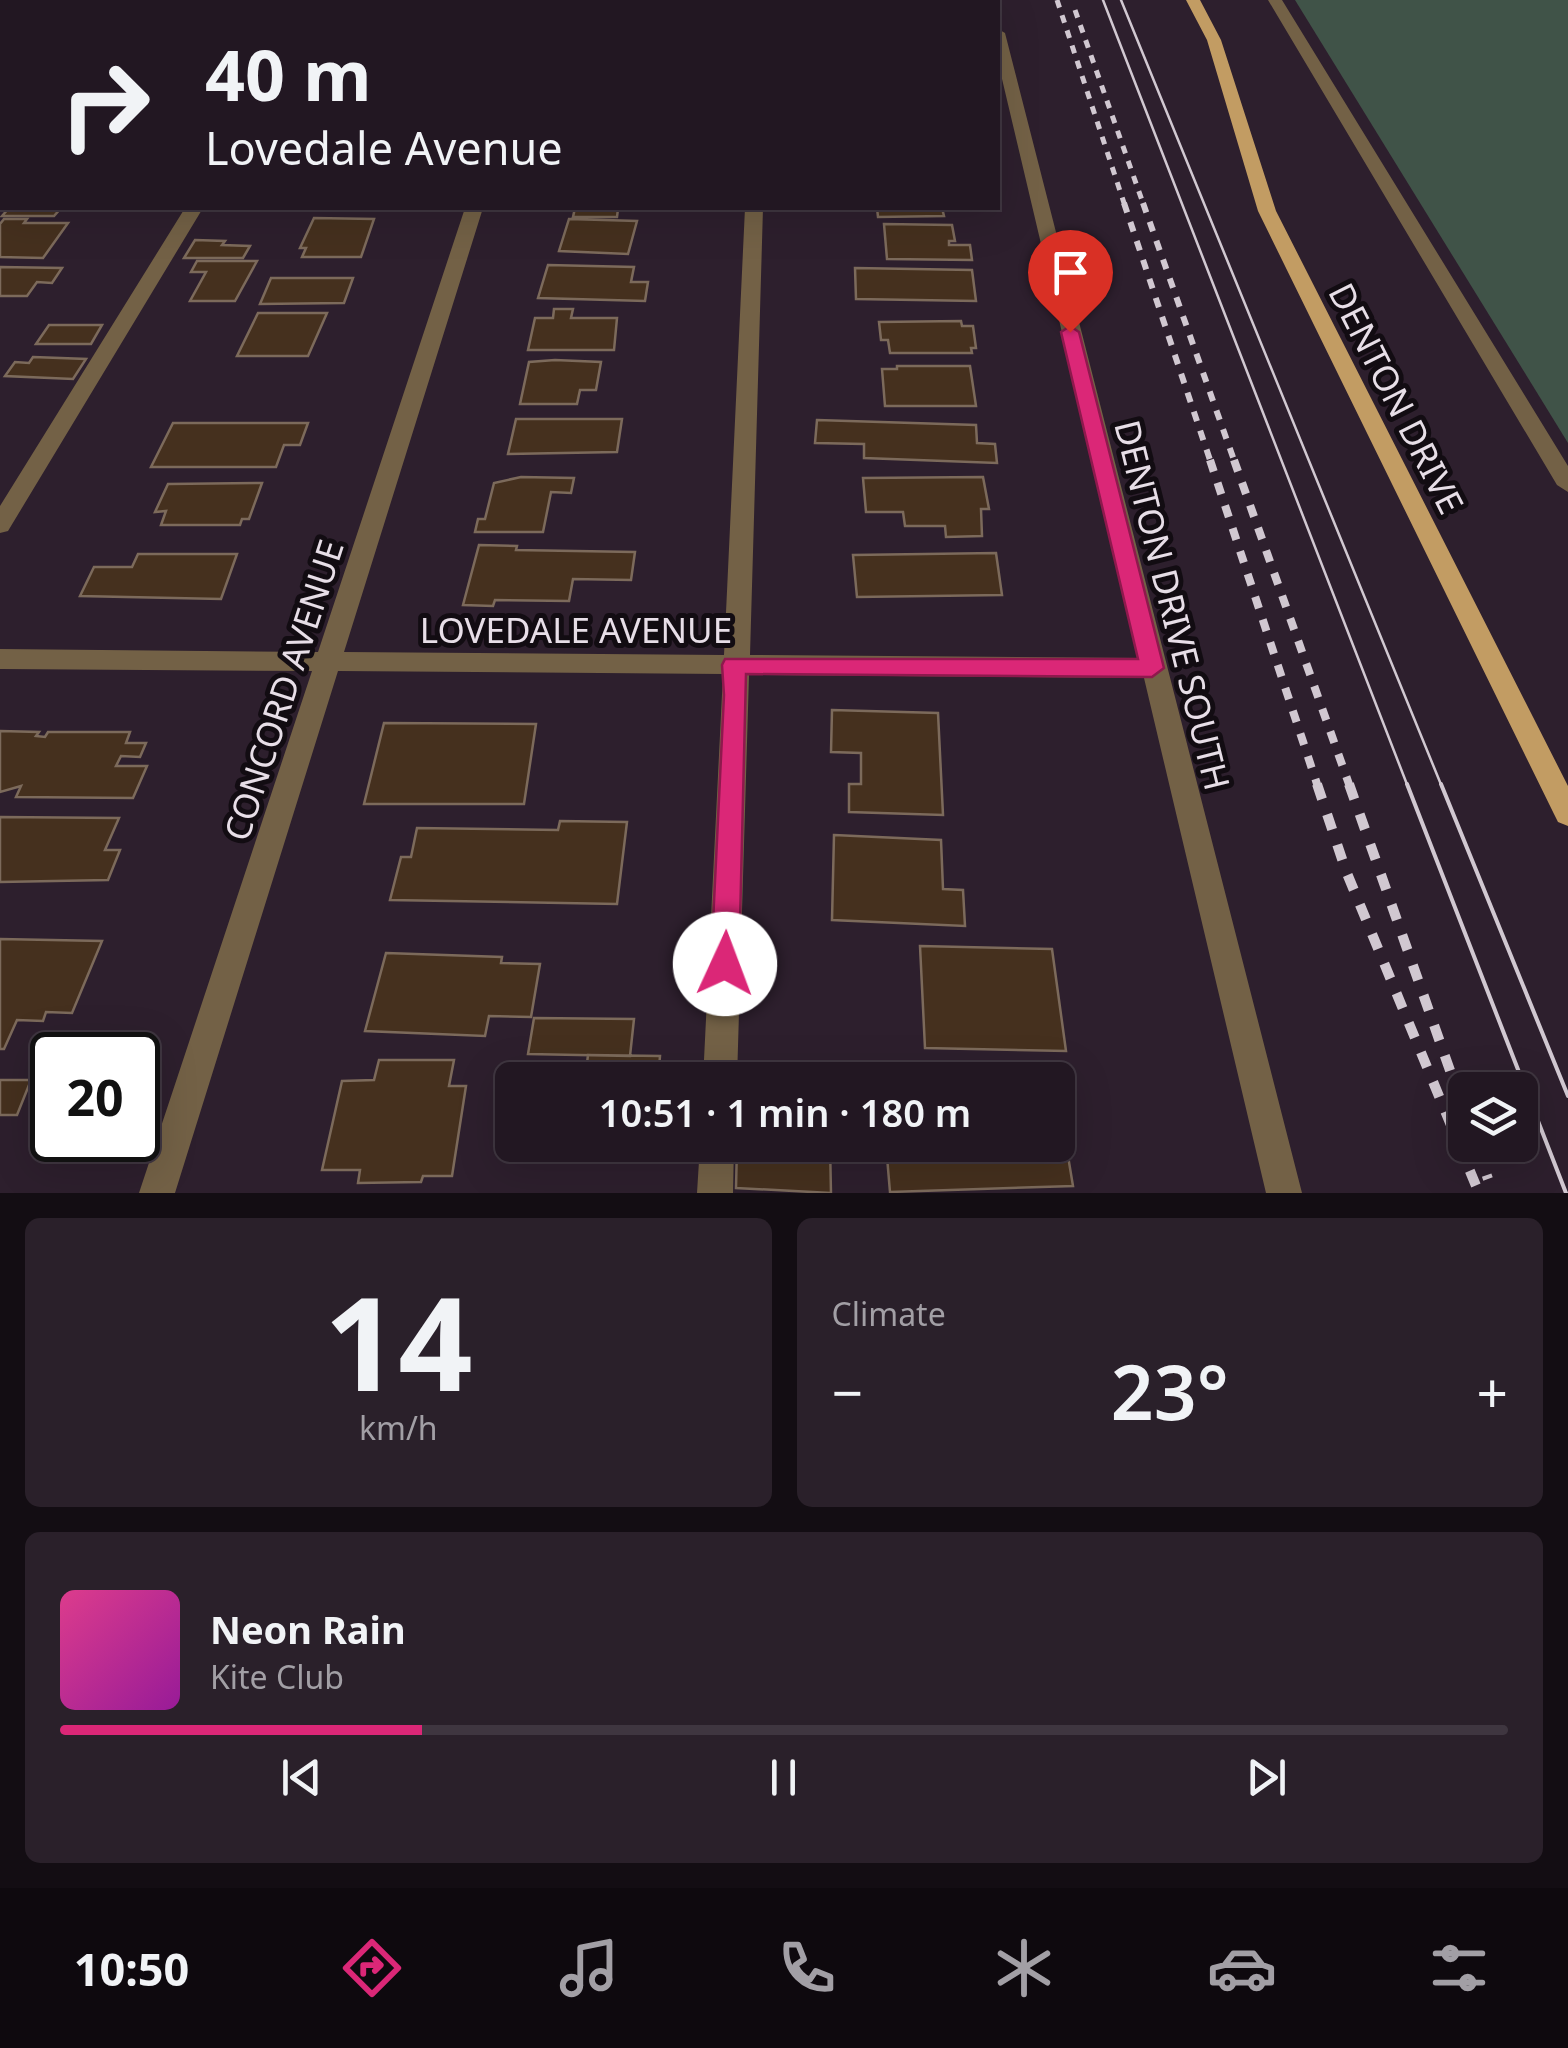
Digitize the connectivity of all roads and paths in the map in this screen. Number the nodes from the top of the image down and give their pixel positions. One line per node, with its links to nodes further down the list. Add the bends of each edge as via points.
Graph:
1 (1193, 0): 13 (main road, DENTON DRIVE, via 1214,40 1267,211)
2 (1275, 0): 7 (street)
3 (1002, 70): 12 (street, DENTON DRIVE SOUTH)
4 (193, 210): 8 (street)
5 (473, 210): 10 (street, CONCORD AVENUE)
6 (754, 210): 11 (street)
7 (1568, 486)
8 (0, 525)
9 (0, 659): 10 (street, LOVEDALE AVENUE)
10 (328, 662): 11 (street, LOVEDALE AVENUE); 16 (street, CONCORD AVENUE)
11 (734, 665): 12 (street, LOVEDALE AVENUE); 14 (street)
12 (1152, 668): 18 (street, DENTON DRIVE SOUTH)
13 (1568, 814)
14 (721, 1062)
15 (717, 1162): 17 (street)
16 (157, 1193)
17 (716, 1193)
18 (1284, 1193)

